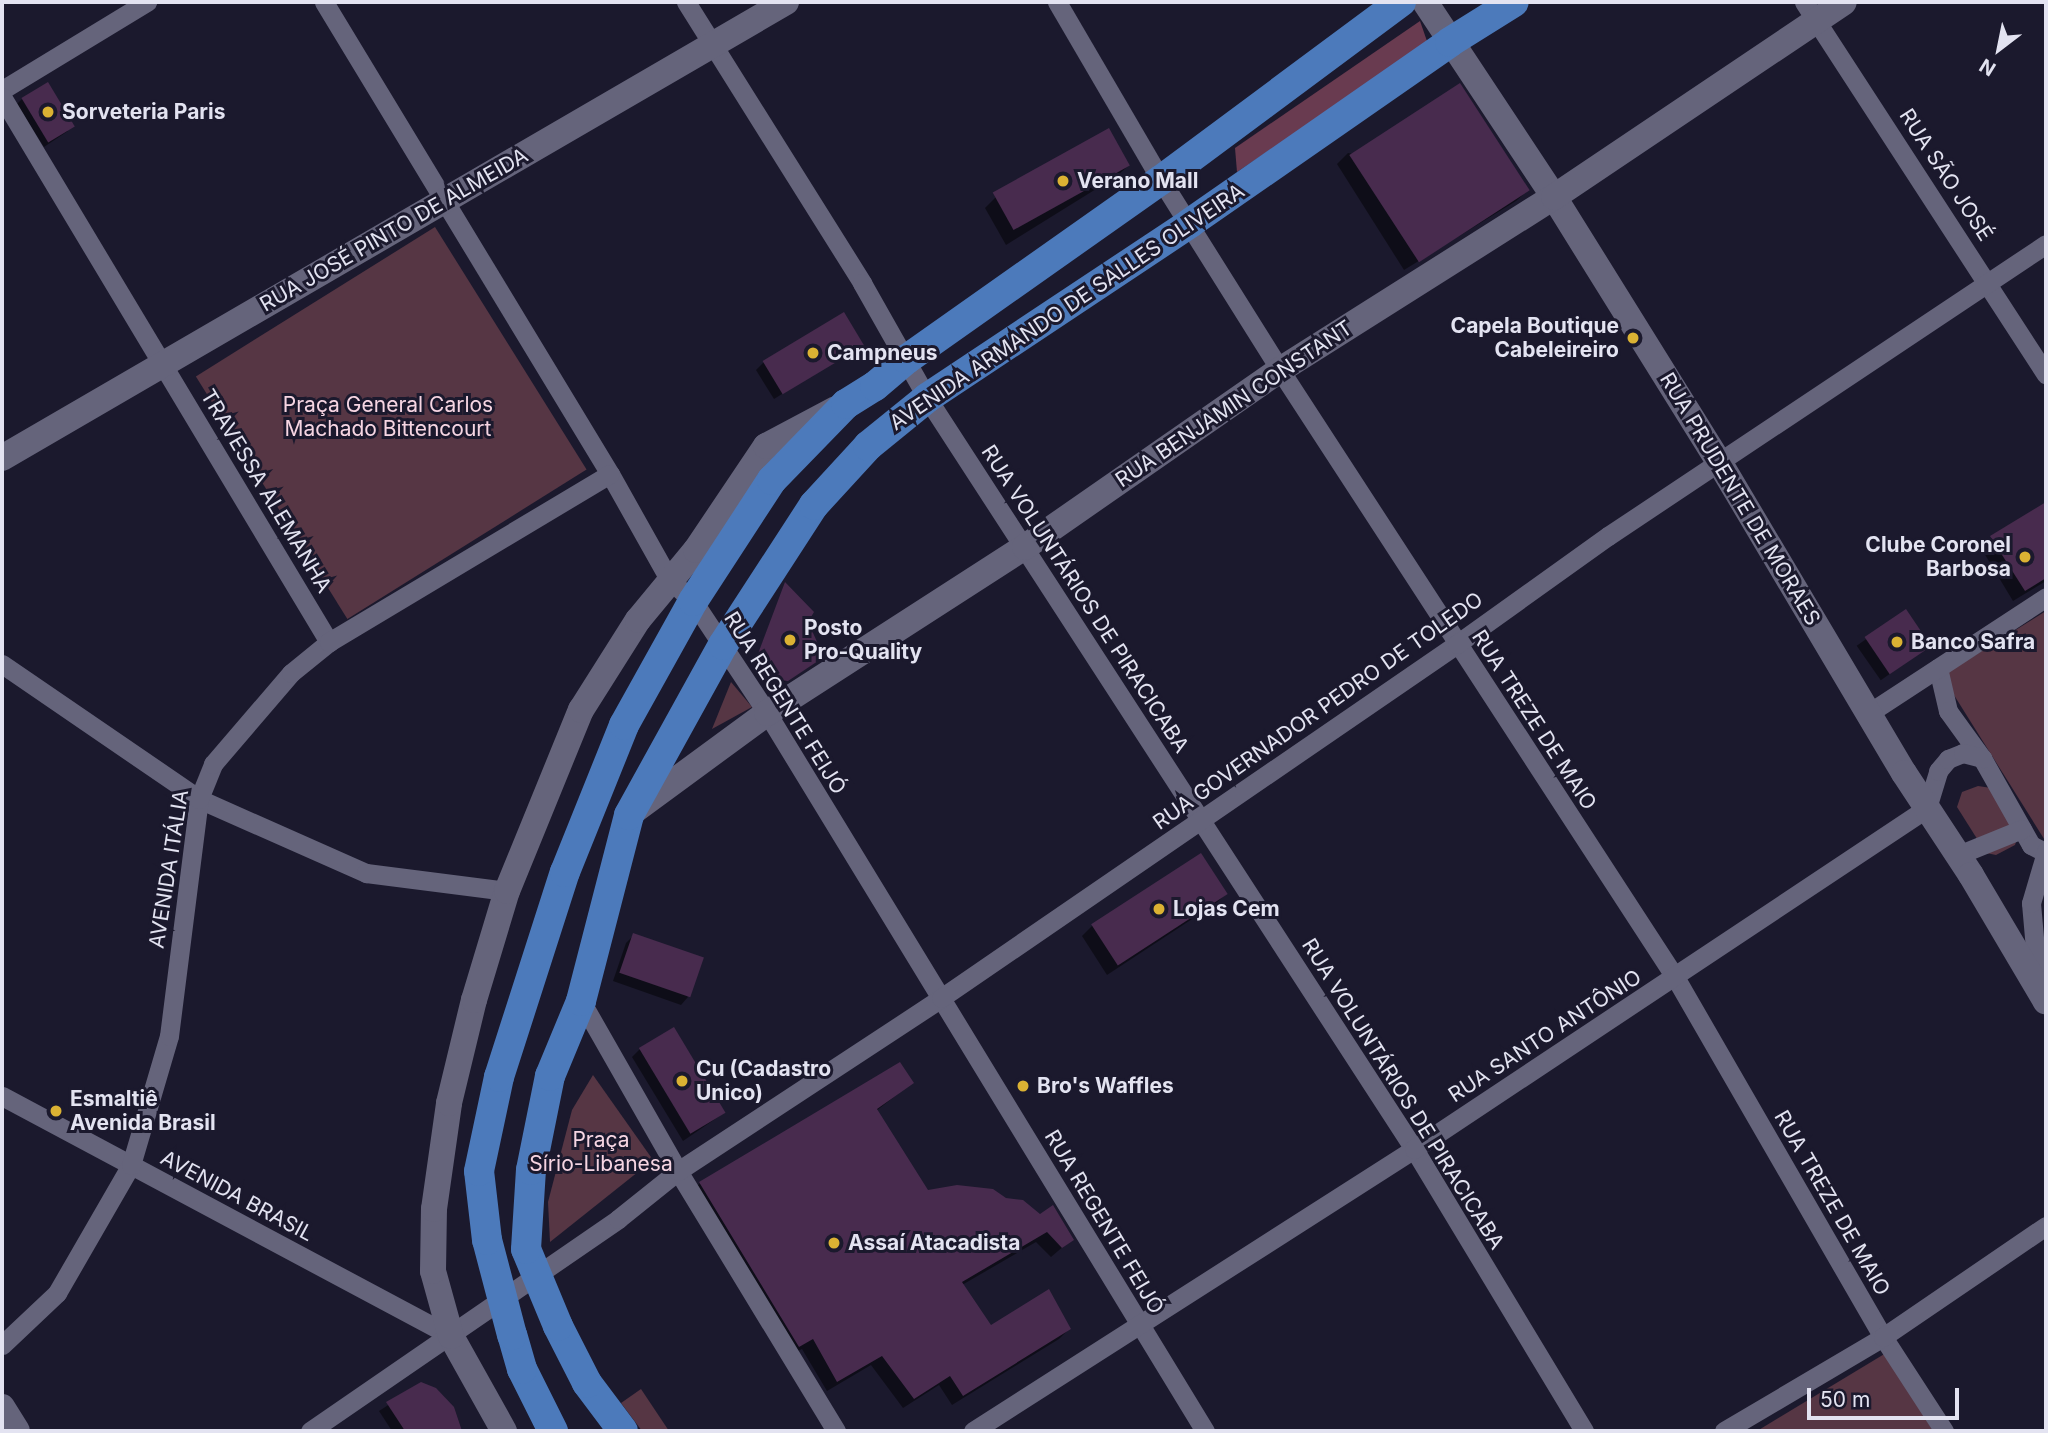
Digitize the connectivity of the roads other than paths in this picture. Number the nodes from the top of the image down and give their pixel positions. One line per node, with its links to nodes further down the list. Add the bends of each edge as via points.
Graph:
1 (147, 2): 13 (street)
2 (324, 2): 17 (street, RUA REGENTE FEIJÓ)
3 (686, 2): 12 (street, RUA VOLUNTÁRIOS DE PIRACICABA)
4 (786, 2): 12 (street, RUA JOSÉ PINTO DE ALMEIDA)
5 (1057, 2): 15 (street, RUA TREZE DE MAIO)
6 (1401, 2): 15 (main road, AVENIDA ARMANDO DE SALLES OLIVEIRA)
7 (1425, 2): 11 (street, RUA PRUDENTE DE MORAES)
8 (1514, 2): 11 (main road, AVENIDA ARMANDO DE SALLES OLIVEIRA)
9 (1844, 2): 10 (street, RUA BENJAMIN CONSTANT)
10 (1810, 11): 16 (street, RUA BENJAMIN CONSTANT); 20 (street, RUA SÃO JOSÉ)
11 (1450, 42): 16 (street, RUA PRUDENTE DE MORAES); 18 (main road, AVENIDA ARMANDO DE SALLES OLIVEIRA)
12 (715, 45): 17 (street, RUA JOSÉ PINTO DE ALMEIDA); 21 (street, RUA VOLUNTÁRIOS DE PIRACICABA)
13 (2, 90)
14 (2, 97): 22 (street, TRAVESSA ALEMANHA)
15 (1161, 180): 18 (street, RUA TREZE DE MAIO); 21 (main road, AVENIDA ARMANDO DE SALLES OLIVEIRA)
16 (1554, 197): 23 (street, RUA BENJAMIN CONSTANT); 28 (street, RUA PRUDENTE DE MORAES)
17 (443, 201): 22 (street, RUA JOSÉ PINTO DE ALMEIDA); 29 (street, RUA REGENTE FEIJÓ)
18 (1190, 223): 23 (street, RUA TREZE DE MAIO); 25 (main road, AVENIDA ARMANDO DE SALLES OLIVEIRA)
19 (2046, 244): 20 (street, RUA GOVERNADOR PEDRO DE TOLEDO)
20 (1989, 282): 24 (street, RUA SÃO JOSÉ); 28 (street, RUA GOVERNADOR PEDRO DE TOLEDO)
21 (906, 359): 25 (street, RUA VOLUNTÁRIOS DE PIRACICABA); 26 (main road, AVENIDA ARMANDO DE SALLES OLIVEIRA)
22 (164, 363): 27 (street, RUA JOSÉ PINTO DE ALMEIDA); 34 (street, TRAVESSA ALEMANHA)
23 (1280, 370): 30 (street, RUA BENJAMIN CONSTANT); 35 (street, RUA TREZE DE MAIO)
24 (2046, 374)
25 (927, 398): 30 (street, RUA VOLUNTÁRIOS DE PIRACICABA); 36 (main road, AVENIDA ARMANDO DE SALLES OLIVEIRA, via 868,446 814,505)
26 (846, 404): 31 (street, via 766,446 696,550); 33 (main road, AVENIDA ARMANDO DE SALLES OLIVEIRA, via 772,480)
27 (2, 458)
28 (1718, 460): 35 (street, RUA GOVERNADOR PEDRO DE TOLEDO); 40 (street, RUA PRUDENTE DE MORAES)
29 (610, 474): 31 (street, RUA REGENTE FEIJÓ); 34 (street, AVENIDA ITÁLIA)
30 (1025, 547): 39 (street, RUA BENJAMIN CONSTANT); 45 (street, RUA VOLUNTÁRIOS DE PIRACICABA)
31 (669, 579): 33 (street, RUA REGENTE FEIJÓ); 49 (street, via 581,710)
32 (2046, 597): 38 (street)
33 (694, 601): 36 (street, RUA REGENTE FEIJÓ); 65 (main road, AVENIDA ARMANDO DE SALLES OLIVEIRA, via 624,725 565,872 499,1077 479,1171 486,1240 512,1335 522,1369)
34 (329, 642): 42 (street, AVENIDA ITÁLIA, via 291,673 213,764)
35 (1457, 644): 45 (street, RUA GOVERNADOR PEDRO DE TOLEDO); 50 (street, RUA TREZE DE MAIO)
36 (723, 645): 39 (street, RUA REGENTE FEIJÓ); 44 (main road, AVENIDA ARMANDO DE SALLES OLIVEIRA)
37 (2, 664): 42 (street)
38 (1938, 668): 40 (street); 41 (street, via 1948,711)
39 (767, 713): 44 (street, RUA BENJAMIN CONSTANT); 52 (street, RUA REGENTE FEIJÓ)
40 (1869, 713): 43 (street, RUA PRUDENTE DE MORAES)
41 (1982, 758): 43 (street, via 1963,753 1948,759 1938,771); 46 (street)
42 (199, 799): 49 (street, via 366,873); 56 (street, AVENIDA ITÁLIA, via 169,1036)
43 (1927, 808): 48 (street, RUA PRUDENTE DE MORAES); 50 (street, RUA SANTO ANTÔNIO)
44 (629, 815): 53 (main road, AVENIDA ARMANDO DE SALLES OLIVEIRA)
45 (1201, 821): 52 (street, RUA GOVERNADOR PEDRO DE TOLEDO); 55 (street, RUA VOLUNTÁRIOS DE PIRACICABA)
46 (2022, 829): 47 (street, via 2031,845); 48 (street)
47 (2046, 852): 51 (street, via 2031,903)
48 (1958, 855): 51 (street, RUA PRUDENTE DE MORAES)
49 (507, 891): 60 (street, via 449,1103 434,1209 433,1271)
50 (1675, 977): 55 (street, RUA SANTO ANTÔNIO); 61 (street, RUA TREZE DE MAIO)
51 (2043, 997)
52 (941, 998): 57 (street, RUA GOVERNADOR PEDRO DE TOLEDO); 59 (street, RUA REGENTE FEIJÓ)
53 (581, 1001): 57 (street); 66 (main road, AVENIDA ARMANDO DE SALLES OLIVEIRA, via 550,1076 538,1125 526,1250 587,1383)
54 (2, 1096): 56 (street, AVENIDA BRASIL)
55 (1414, 1149): 59 (street, RUA SANTO ANTÔNIO); 70 (street, RUA VOLUNTÁRIOS DE PIRACICABA)
56 (131, 1165): 60 (street, AVENIDA BRASIL); 62 (street, AVENIDA ITÁLIA, via 57,1293)
57 (678, 1171): 60 (street, RUA GOVERNADOR PEDRO DE TOLEDO, via 618,1219); 67 (street)
58 (2046, 1226): 61 (street)
59 (1141, 1325): 68 (street, RUA SANTO ANTÔNIO); 69 (street, RUA REGENTE FEIJÓ)
60 (451, 1336): 63 (street, RUA GOVERNADOR PEDRO DE TOLEDO); 64 (street)
61 (1883, 1336): 71 (street); 72 (street, RUA TREZE DE MAIO)
62 (2, 1345)
63 (310, 1431)
64 (505, 1431)
65 (553, 1431)
66 (623, 1431)
67 (836, 1431)
68 (973, 1431)
69 (1205, 1431)
70 (1584, 1431)
71 (1724, 1431)
72 (1944, 1431)

